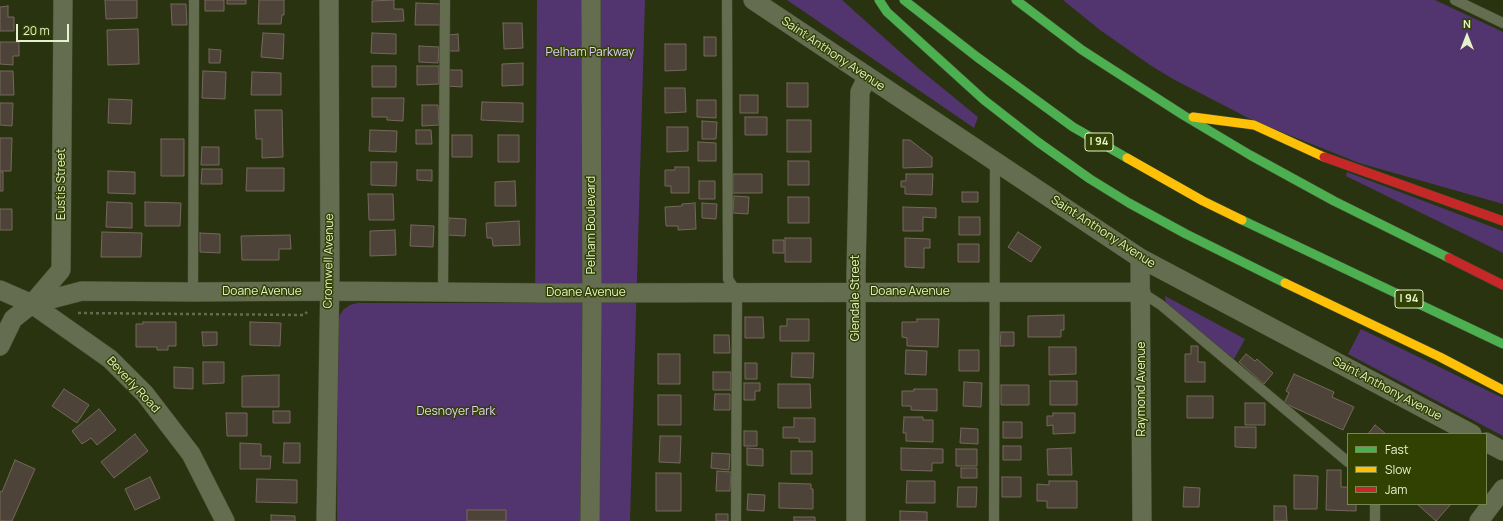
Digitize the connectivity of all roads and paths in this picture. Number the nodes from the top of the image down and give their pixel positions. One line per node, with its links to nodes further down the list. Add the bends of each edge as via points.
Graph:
1 (63, 0): 30 (street, Eustis Street, via 61,270)
2 (194, 0): 23 (lane)
3 (329, 0): 22 (street, Cromwell Avenue)
4 (445, 0): 24 (lane)
5 (591, 0): 25 (street, Pelham Boulevard)
6 (727, 0): 29 (lane, via 728,279)
7 (753, 0): 13 (street, Saint Anthony Avenue)
8 (879, 0): 35 (highway, via 887,12 984,100 1090,179 1186,234)
9 (904, 0): 33 (highway, I 94, via 1073,127 1139,166 1202,201)
10 (1016, 0): 14 (highway, via 1082,50)
11 (1455, 0): 12 (lane)
12 (1503, 23)
13 (867, 77): 15 (street, Saint Anthony Avenue); 26 (street, Glendale Street, via 860,92)
14 (1182, 115): 16 (highway, via 1254,125 1322,156); 20 (highway, via 1334,202)
15 (996, 162): 19 (street, Saint Anthony Avenue); 27 (lane)
16 (1474, 210): 17 (highway); 18 (highway)
17 (1503, 212)
18 (1503, 221)
19 (1140, 258): 28 (street, Raymond Avenue); 36 (street, Saint Anthony Avenue)
20 (1503, 285)
21 (0, 290): 30 (street, Beverly Road)
22 (330, 291): 23 (street, Doane Avenue); 24 (street, Doane Avenue); 43 (street, Cromwell Avenue)
23 (193, 292): 30 (street, Doane Avenue, via 82,291)
24 (442, 292): 25 (street, Doane Avenue)
25 (592, 292): 29 (street, Doane Avenue); 44 (street, Pelham Boulevard)
26 (856, 292): 27 (street, Doane Avenue); 29 (street, Doane Avenue); 46 (street, Glendale Street)
27 (996, 292): 28 (street, Doane Avenue); 47 (lane)
28 (1141, 292): 39 (lane, via 1162,305); 48 (street, Raymond Avenue)
29 (737, 293): 45 (lane)
30 (32, 304): 34 (street, Eustis Street, via 13,319); 42 (street, Beverly Road, via 110,359 145,394 191,454)
31 (307, 312): 32 (path)
32 (78, 313)
33 (1503, 344)
34 (0, 346)
35 (1503, 390)
36 (1470, 433)
37 (1487, 443): 38 (street)
38 (1503, 451)
39 (1347, 461)
40 (1503, 489): 50 (street)
41 (1375, 505): 49 (lane)
42 (225, 521)
43 (326, 521)
44 (590, 521)
45 (736, 521)
46 (856, 521)
47 (994, 521)
48 (1142, 521)
49 (1375, 521)
50 (1479, 521)

